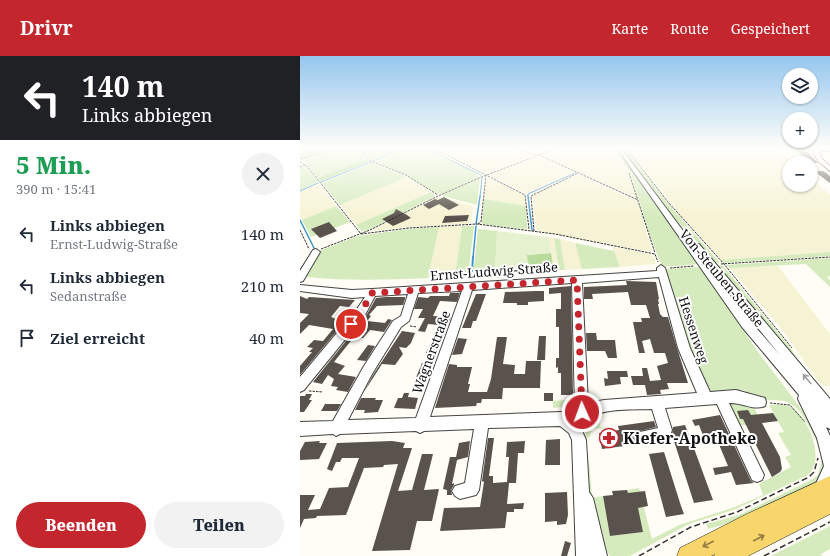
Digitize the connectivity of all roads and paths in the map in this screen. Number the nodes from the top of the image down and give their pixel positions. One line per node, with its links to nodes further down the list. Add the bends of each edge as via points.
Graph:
1 (311, 171): 17 (path)
2 (397, 171): 11 (path)
3 (479, 171): 10 (path)
4 (495, 171): 10 (path)
5 (574, 171): 9 (path)
6 (628, 171): 12 (path)
7 (634, 171): 22 (street, Von-Steuben-Straße)
8 (645, 171): 21 (path)
9 (578, 173): 12 (path); 16 (path, via 532,195)
10 (486, 175): 11 (path); 13 (path, via 481,222); 15 (path, via 525,195)
11 (438, 196): 17 (path)
12 (638, 200): 19 (path)
13 (477, 224): 15 (path); 17 (path)
14 (300, 230): 18 (path, via 310,252)
15 (529, 231): 16 (path)
16 (534, 231): 19 (path)
17 (361, 234): 18 (path)
18 (316, 252): 24 (street)
19 (655, 254): 23 (path)
20 (830, 257): 21 (path)
21 (724, 264): 22 (path); 30 (path)
22 (708, 265): 23 (path); 31 (street, Von-Steuben-Straße, via 746,324); 37 (street, Von-Steuben-Straße, one-way to 22, via 815,389)
23 (662, 271): 25 (street, Ernst-Ludwig-Straße); 34 (street, Hessenweg, via 693,371)
24 (300, 279)
25 (577, 280): 26 (street, Ernst-Ludwig-Straße); 38 (street, Ernst-Ludwig-Straße)
26 (468, 287): 28 (street, Ernst-Ludwig-Straße); 42 (street, Wagnerstraße)
27 (300, 288): 29 (street, Ernst-Ludwig-Straße, via 352,294)
28 (414, 291): 29 (street, Ernst-Ludwig-Straße); 45 (street, Ernst-Ludwig-Straße, via 405,318 398,324 357,388)
29 (372, 293): 32 (street, via 361,312)
30 (792, 348)
31 (789, 376): 39 (street, Von-Steuben-Straße); 48 (street, Von-Steuben-Straße, via 808,405 826,444)
32 (304, 388): 33 (path)
33 (323, 392)
34 (713, 398): 35 (street); 36 (street, via 736,396); 50 (street, Hessenweg)
35 (656, 402): 38 (street, via 604,406); 46 (street, via 665,430 662,434)
36 (760, 402): 43 (path, via 790,405)
37 (830, 410)
38 (582, 412): 41 (street)
39 (830, 422)
40 (482, 423): 41 (street, via 561,419); 42 (street); 52 (street)
41 (570, 424): 51 (street, via 578,440)
42 (420, 426): 45 (street)
43 (808, 426)
44 (300, 429): 45 (street)
45 (336, 429)
46 (645, 437)
47 (818, 454): 57 (path, via 816,467 809,477 737,512 691,527)
48 (830, 462)
49 (830, 470): 53 (street)
50 (757, 475)
51 (582, 486): 55 (street); 56 (street)
52 (470, 491)
53 (827, 493): 58 (main road, one-way to 58, via 754,521); 59 (main road, one-way to 53)
54 (830, 522): 60 (path)
55 (585, 556)
56 (598, 556)
57 (638, 556)
58 (688, 556)
59 (725, 556)
60 (764, 556)

